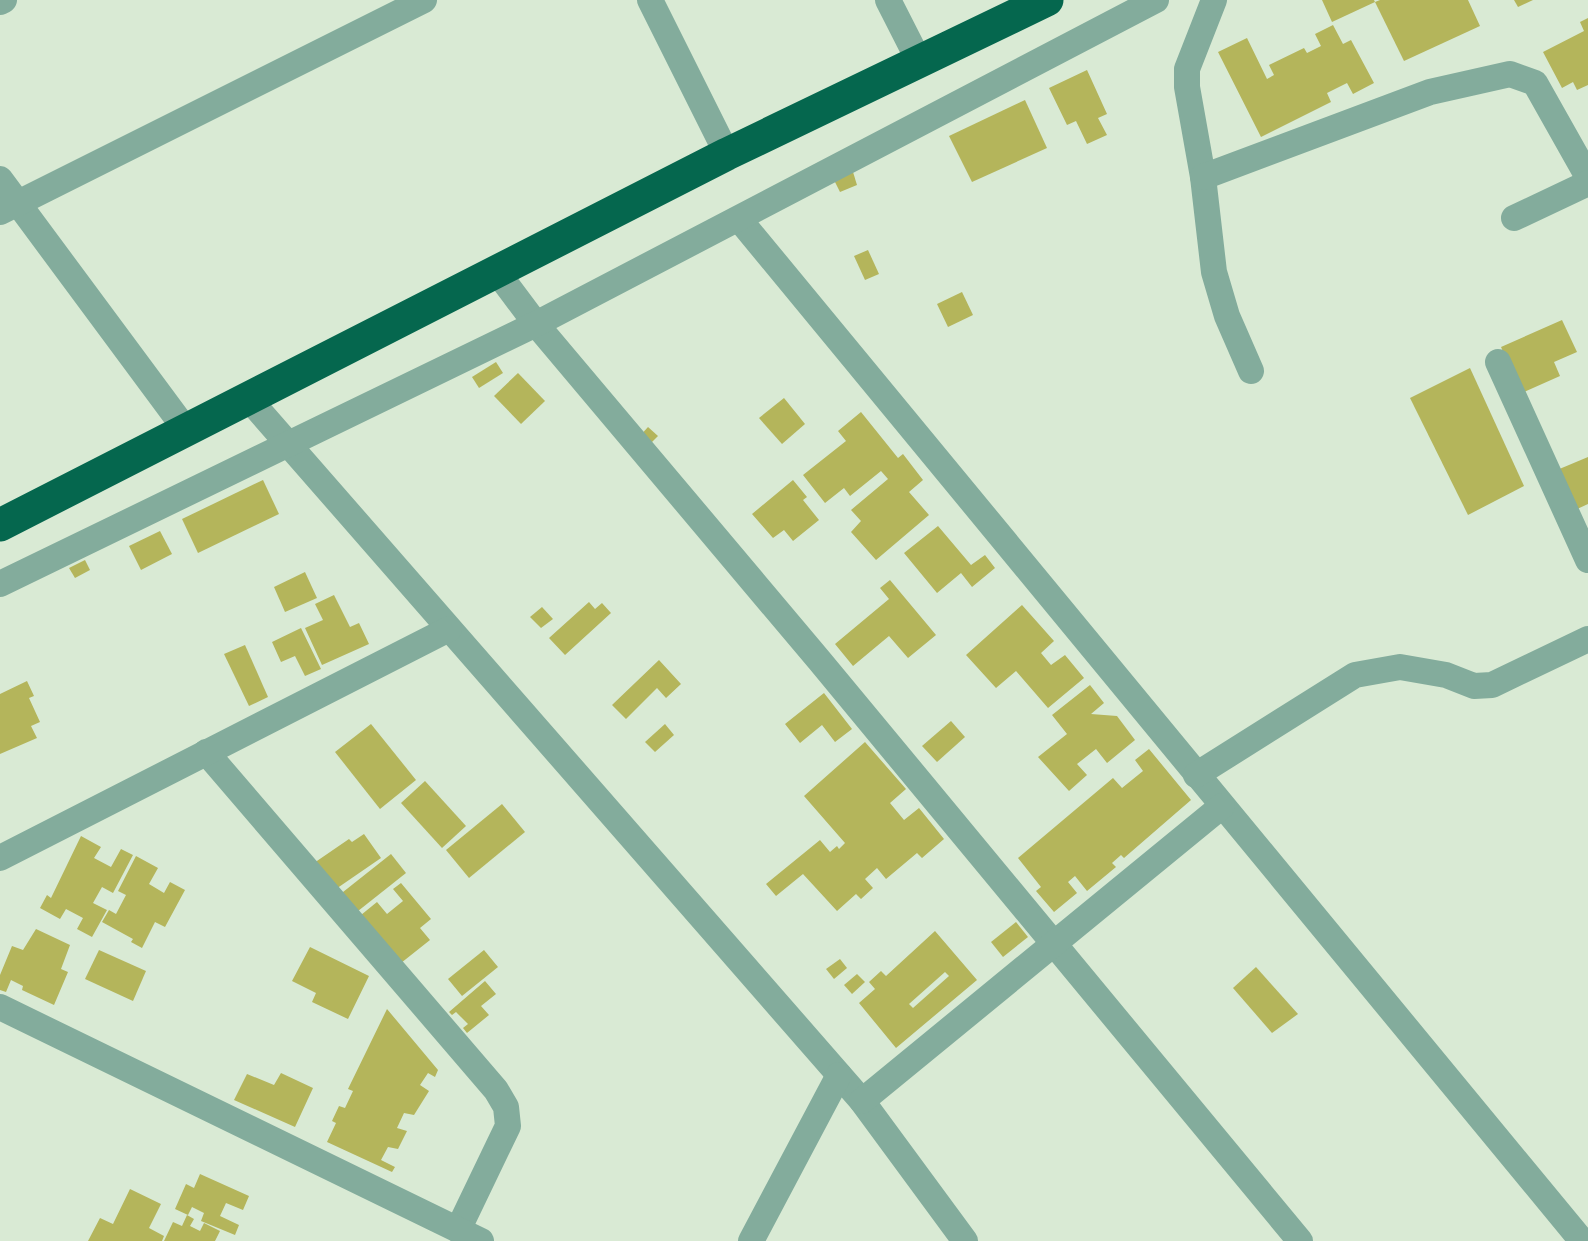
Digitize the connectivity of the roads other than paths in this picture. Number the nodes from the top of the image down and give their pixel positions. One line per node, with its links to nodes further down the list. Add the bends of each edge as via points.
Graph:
1 (4, 0): 8 (street)
2 (650, 0): 10 (street)
3 (888, 0): 9 (street)
4 (1047, 0): 9 (highway)
5 (1156, 0): 17 (street)
6 (1214, 0): 11 (street, via 1187,69)
7 (419, 1): 15 (street)
8 (0, 2)
9 (919, 61): 10 (highway)
10 (727, 154): 18 (highway)
11 (1203, 177): 12 (street, via 1430,92 1510,74 1534,83); 21 (street, via 1214,272 1227,316)
12 (1588, 177)
13 (0, 179): 15 (street)
14 (1588, 183): 16 (street)
15 (9, 207): 23 (street)
16 (1514, 218)
17 (739, 219): 19 (street); 31 (street)
18 (497, 272): 19 (street); 22 (highway)
19 (536, 324): 24 (street); 34 (street)
20 (1498, 362): 26 (street)
21 (1251, 371)
22 (248, 398): 23 (highway); 24 (street)
23 (186, 430): 25 (highway)
24 (288, 445): 27 (street); 28 (street)
25 (0, 525)
26 (1588, 560)
27 (0, 584)
28 (449, 628): 30 (street); 36 (street)
29 (1588, 639): 31 (street, via 1491,685 1474,686 1446,675 1400,667 1355,675)
30 (206, 752): 33 (street); 38 (street, via 496,1090 506,1107 508,1126)
31 (1196, 775): 32 (street)
32 (1222, 806): 34 (street); 42 (street)
33 (0, 858)
34 (1054, 944): 37 (street); 41 (street)
35 (0, 1007): 38 (street)
36 (839, 1075): 37 (street); 39 (street)
37 (862, 1101): 40 (street)
38 (469, 1235)
39 (751, 1241)
40 (965, 1241)
41 (1300, 1241)
42 (1582, 1241)

